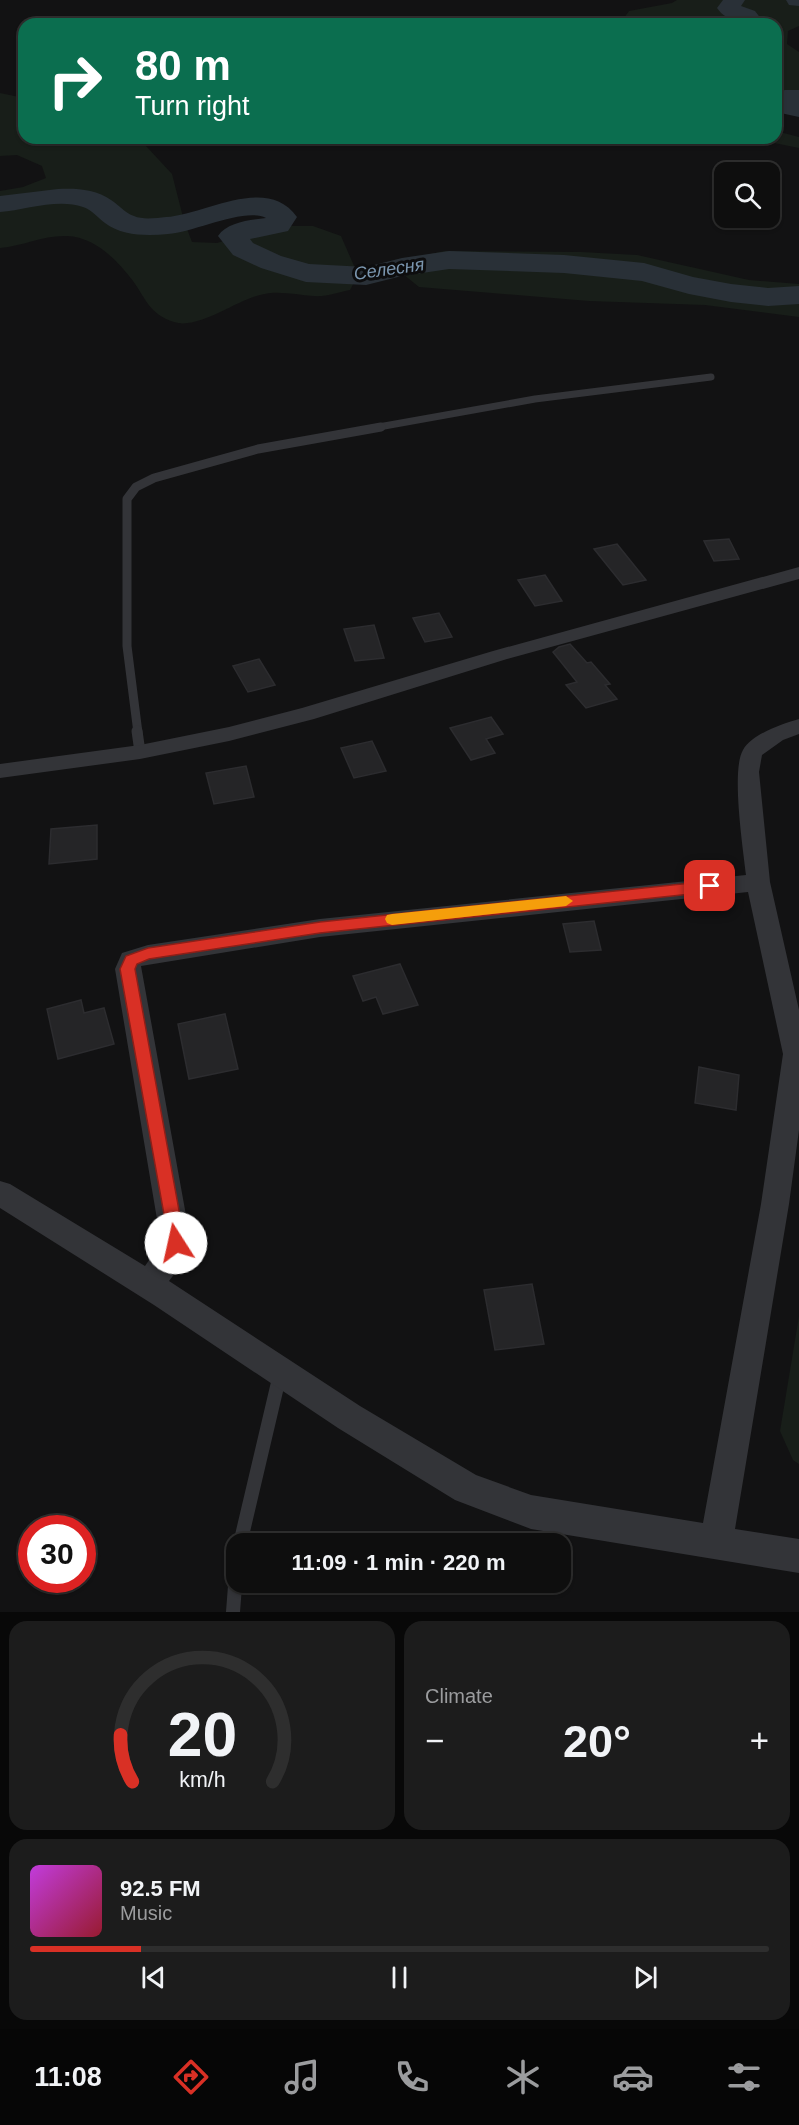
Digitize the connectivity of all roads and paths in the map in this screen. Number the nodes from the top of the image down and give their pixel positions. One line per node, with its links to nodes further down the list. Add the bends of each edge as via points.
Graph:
1 (711, 377): 4 (lane, via 535,399 258,449 154,478 136,487 127,500 127,646)
2 (799, 573): 4 (street, via 307,714)
3 (799, 726): 6 (street, via 775,735 752,752 748,772)
4 (140, 752): 5 (street)
5 (0, 771)
6 (758, 882): 8 (street, via 320,928 148,954 131,960 127,969 176,1243 171,1256); 11 (street, via 796,1054 775,1204)
7 (0, 1192): 8 (street)
8 (148, 1285): 9 (street)
9 (280, 1372): 10 (lane); 11 (street, via 467,1488 531,1512)
10 (243, 1533)
11 (716, 1543): 12 (street)
12 (799, 1556)
13 (234, 1593): 14 (lane)
14 (233, 1612)

